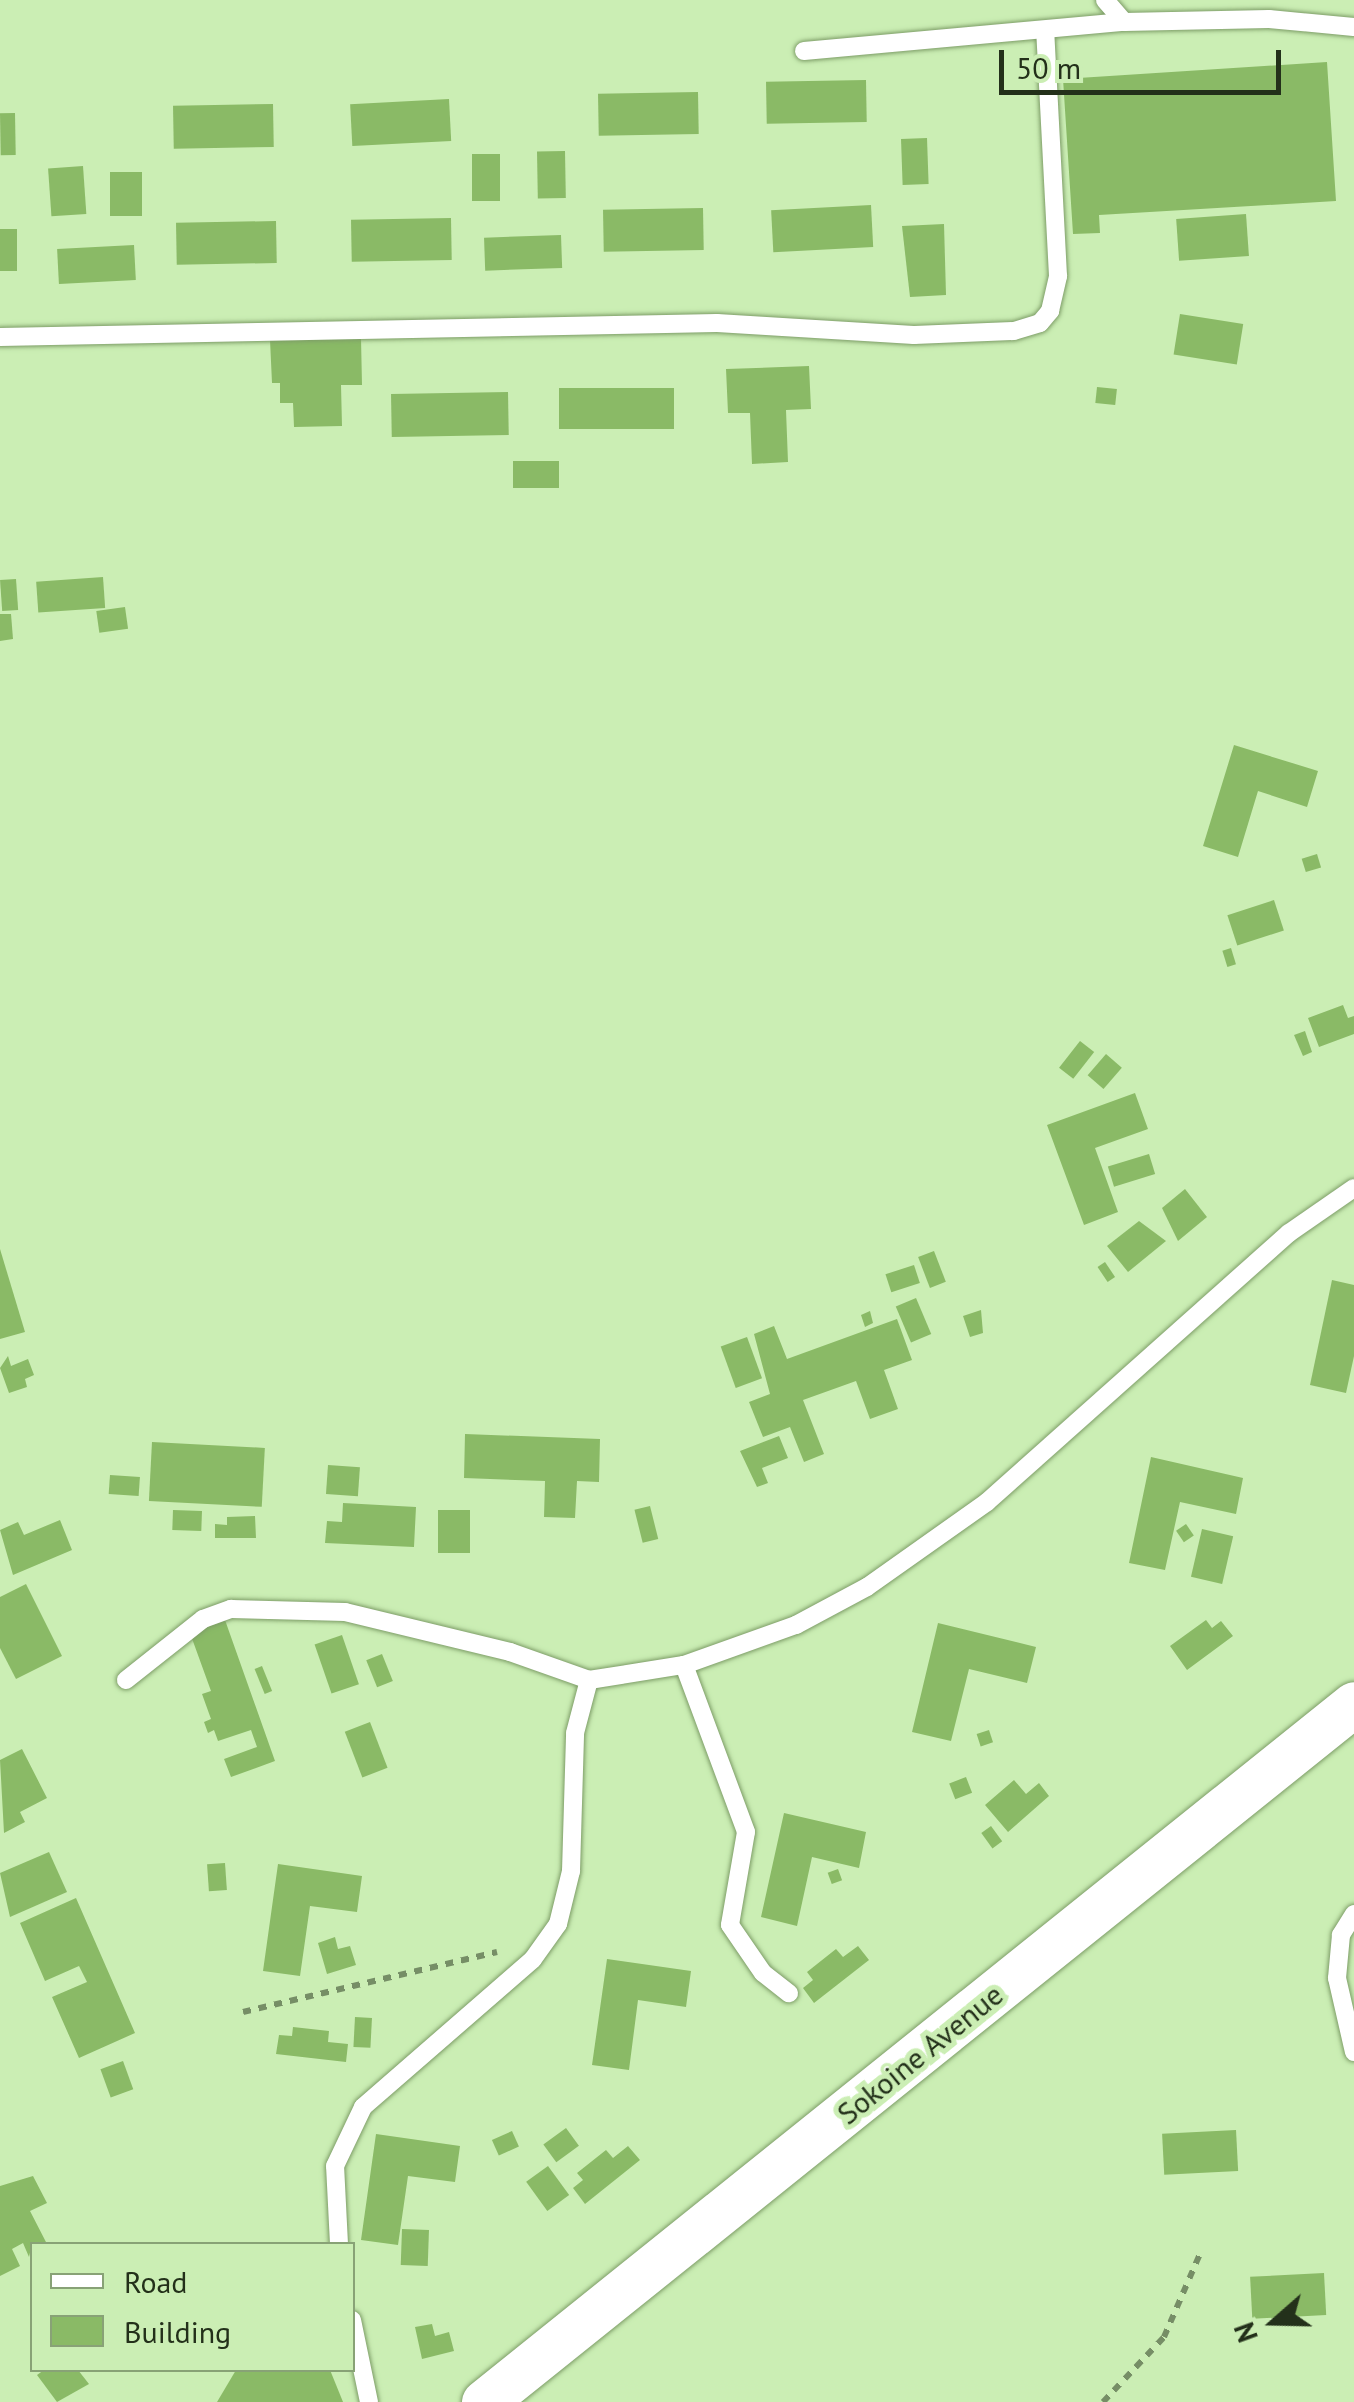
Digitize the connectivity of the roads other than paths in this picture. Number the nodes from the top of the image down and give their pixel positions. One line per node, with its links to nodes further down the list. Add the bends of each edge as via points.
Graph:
1 (1105, 0): 2 (lane)
2 (1124, 22): 3 (lane, via 1270,19); 4 (lane)
3 (1354, 27)
4 (1045, 32): 5 (lane); 6 (lane, via 1058,276 1050,311 1040,323 1014,331 914,336 717,323)
5 (804, 51)
6 (0, 336)
7 (1354, 1188): 8 (lane, via 1289,1233 972,1513 868,1587 796,1624)
8 (684, 1664): 10 (lane); 13 (lane, via 746,1832 730,1925 763,1973)
9 (126, 1680): 10 (lane, via 203,1619 231,1609 279,1608 346,1612 510,1652)
10 (588, 1680): 15 (lane, via 575,1733 568,1898 547,1943 364,2107 335,2166)
11 (1354, 1704): 18 (street, Sokoine Avenue)
12 (1354, 1914): 14 (lane, via 1341,1935 1337,1978)
13 (789, 1993)
14 (1354, 2052)
15 (340, 2242)
16 (355, 2334): 17 (lane)
17 (369, 2402)
18 (484, 2402)

